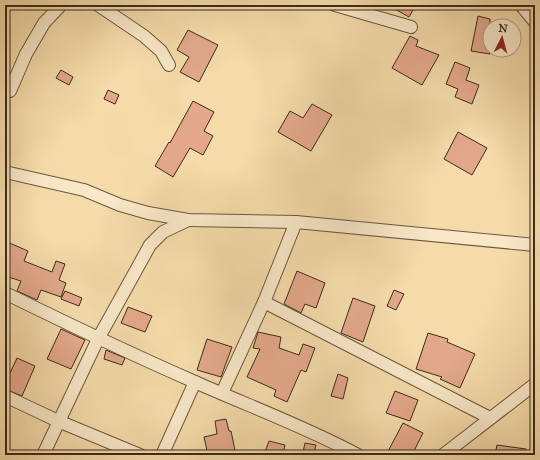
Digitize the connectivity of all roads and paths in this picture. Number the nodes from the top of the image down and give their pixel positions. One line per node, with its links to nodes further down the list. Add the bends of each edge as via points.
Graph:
1 (61, 5): 8 (street, via 44,23 29,48)
2 (98, 5): 7 (street, via 144,36 161,51)
3 (335, 5): 6 (street)
4 (521, 5): 5 (street)
5 (535, 22)
6 (411, 27)
7 (169, 65)
8 (10, 91)
9 (6, 174): 10 (street, via 84,190 120,205)
10 (188, 220): 11 (street); 15 (street, via 163,232 150,245)
11 (296, 222): 12 (street); 14 (street)
12 (535, 245)
13 (5, 293): 15 (street)
14 (264, 302): 18 (street); 20 (street)
15 (98, 339): 16 (street); 21 (street)
16 (195, 382): 18 (street); 24 (street)
17 (535, 384): 20 (street)
18 (222, 393): 25 (street)
19 (5, 396): 21 (street)
20 (490, 418): 26 (street)
21 (58, 421): 22 (street); 23 (street)
22 (43, 455)
23 (140, 455)
24 (162, 455)
25 (358, 455)
26 (443, 455)

